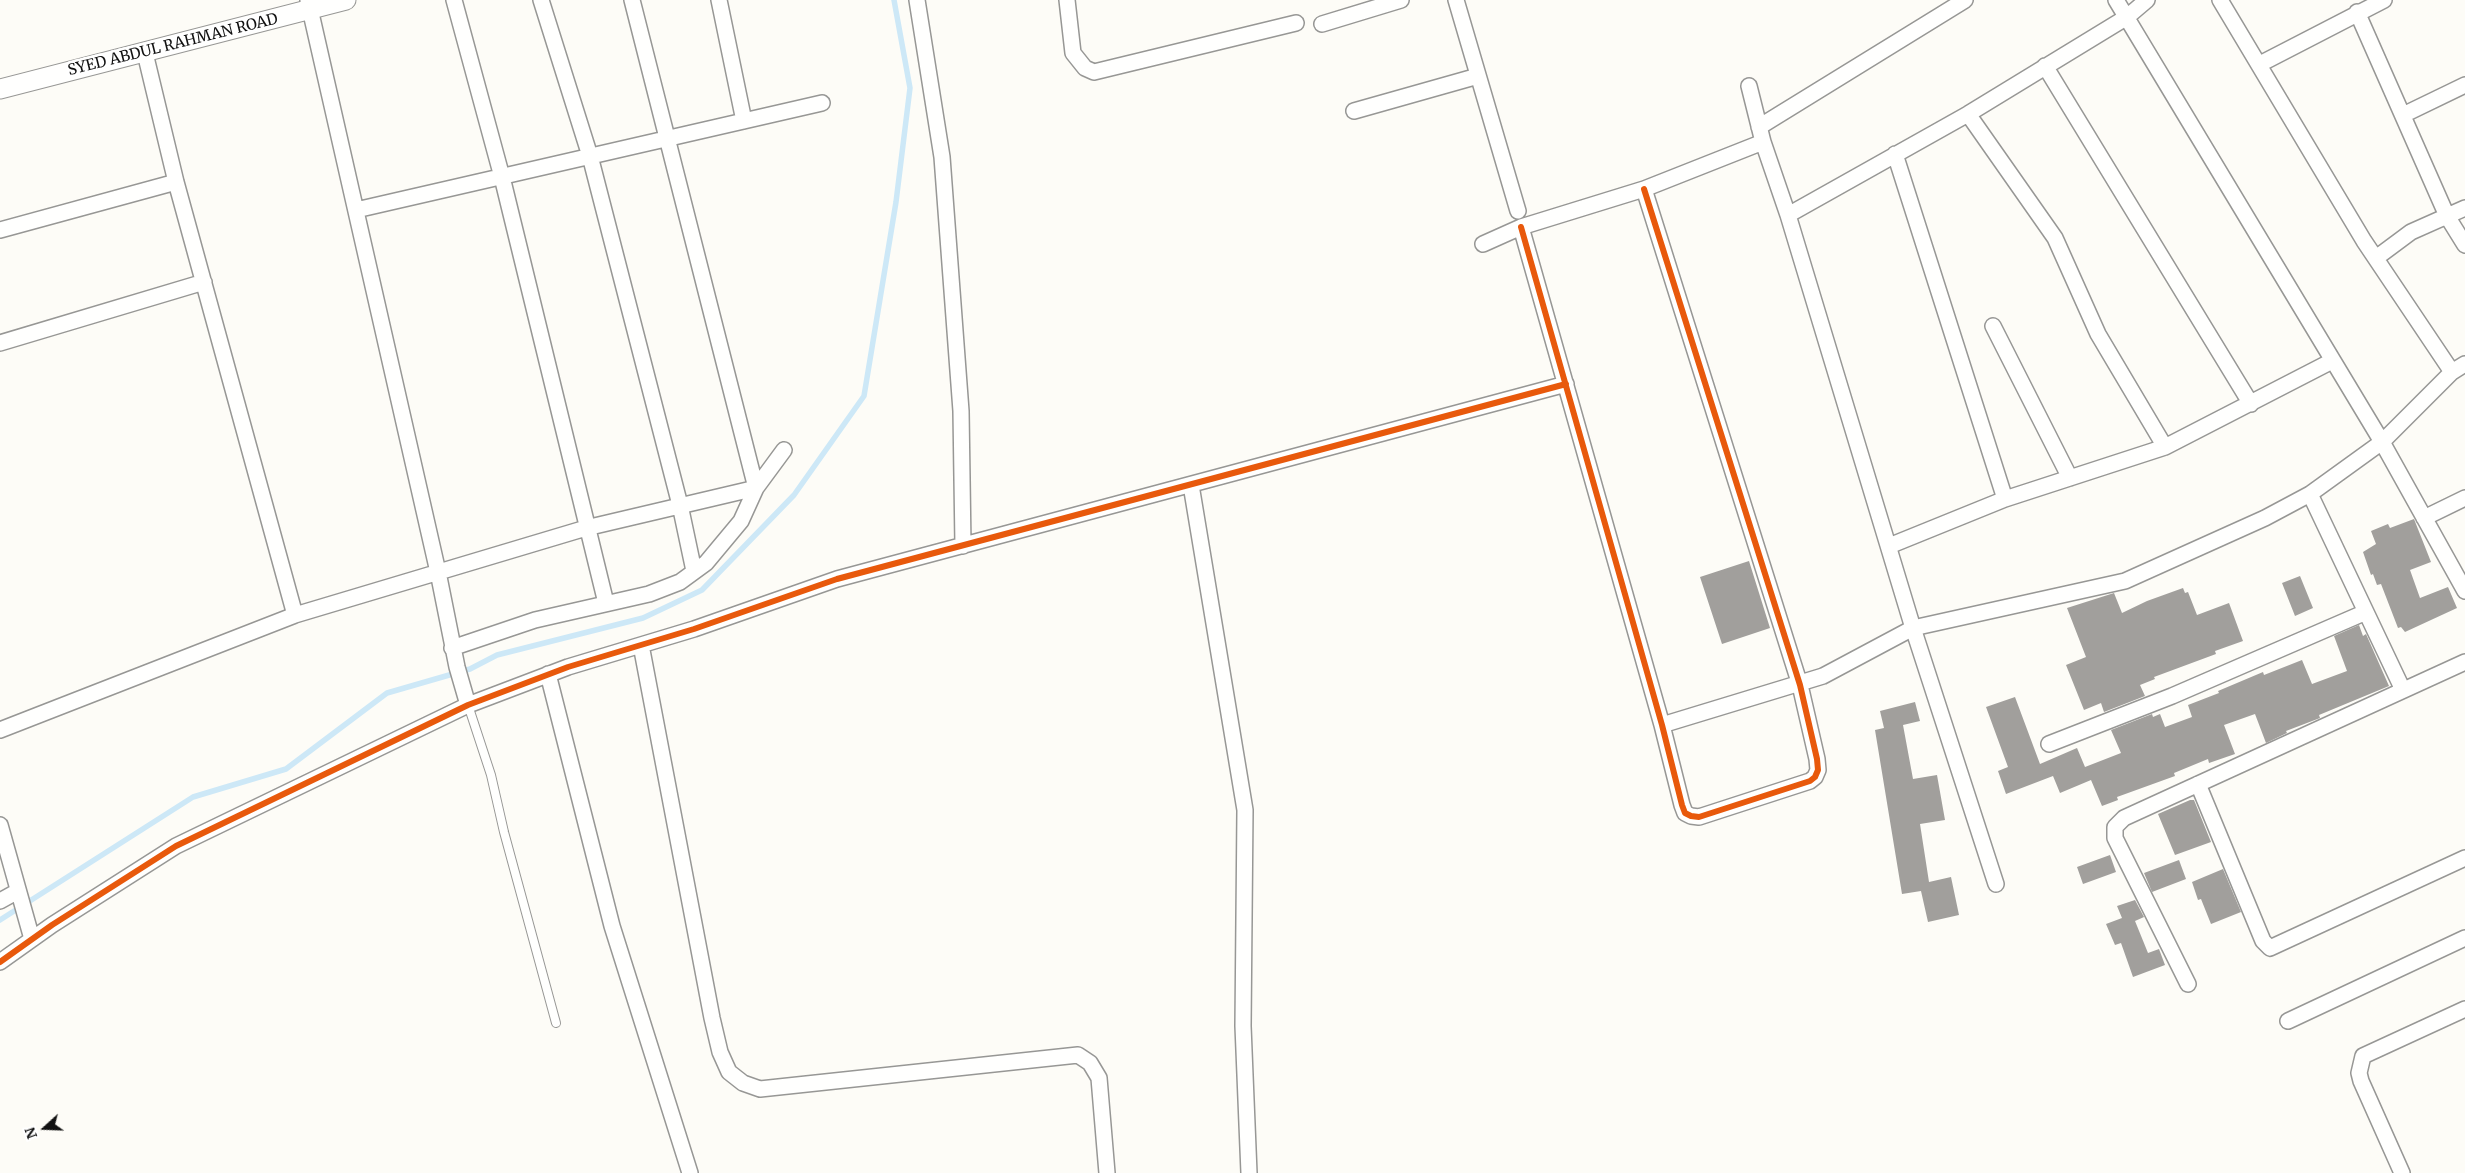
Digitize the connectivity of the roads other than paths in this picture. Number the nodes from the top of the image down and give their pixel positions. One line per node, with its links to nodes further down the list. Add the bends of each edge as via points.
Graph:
1 (346, 0): 15 (street, SYED ABDUL RAHMAN ROAD)
2 (454, 0): 36 (street)
3 (541, 0): 35 (street)
4 (632, 0): 33 (street)
5 (719, 0): 31 (street)
6 (917, 0): 69 (street, via 942,157 961,411)
7 (1067, 0): 18 (street, via 1073,53 1084,68 1094,72)
8 (1400, 0): 19 (street)
9 (1456, 0): 23 (street)
10 (1965, 0): 32 (street)
11 (2116, 0): 17 (street)
12 (2147, 0): 17 (street)
13 (2220, 0): 21 (street)
14 (2384, 0): 16 (street)
15 (309, 5): 20 (street, SYED ABDUL RAHMAN ROAD); 40 (street)
16 (2357, 12): 21 (street); 30 (street)
17 (2127, 17): 22 (street); 52 (street)
18 (1296, 23)
19 (1322, 24)
20 (145, 53): 26 (street, SYED ABDUL RAHMAN ROAD); 37 (street)
21 (2260, 64): 48 (street)
22 (2045, 66): 29 (street); 56 (street)
23 (1478, 76): 28 (street); 41 (street)
24 (2465, 85): 30 (street)
25 (1749, 86): 32 (street)
26 (0, 89)
27 (822, 103): 31 (street)
28 (1354, 111)
29 (1968, 114): 34 (street); 58 (street, via 2055,238 2098,334)
30 (2403, 115): 43 (street)
31 (744, 121): 33 (street)
32 (1761, 134): 38 (street); 42 (street)
33 (669, 139): 35 (street); 62 (street)
34 (1895, 154): 42 (street); 65 (street)
35 (590, 156): 36 (street); 66 (street)
36 (502, 177): 40 (street); 68 (street)
37 (176, 182): 45 (street); 49 (street)
38 (1644, 189): 44 (street); 82 (street)
39 (2465, 208): 43 (street)
40 (356, 210): 72 (street)
41 (1518, 211)
42 (1788, 215): 70 (street)
43 (2448, 216): 47 (street); 48 (street, via 2411,232)
44 (1521, 227): 46 (street); 55 (street)
45 (0, 230)
46 (1483, 244)
47 (2465, 245)
48 (2376, 258): 54 (street)
49 (204, 282): 51 (street); 76 (street)
50 (1994, 326): 60 (street)
51 (0, 343)
52 (2332, 361): 56 (street); 57 (street)
53 (2465, 364): 54 (street)
54 (2452, 372): 57 (street)
55 (1566, 384): 61 (street); 85 (street)
56 (2251, 404): 58 (street)
57 (2382, 442): 63 (street); 67 (street)
58 (2165, 447): 60 (street)
59 (784, 450): 62 (street)
60 (2070, 478): 65 (street)
61 (1191, 485): 69 (street); 104 (street, via 1245,810 1242,1026)
62 (756, 488): 66 (street); 71 (street, via 741,521 706,563)
63 (2310, 494): 75 (street); 77 (street, via 2266,518 2125,581)
64 (2465, 498): 67 (street)
65 (2005, 499): 70 (street)
66 (680, 506): 68 (street); 71 (street)
67 (2424, 518): 73 (street)
68 (586, 528): 72 (street); 74 (street)
69 (963, 546): 78 (street, via 837,580)
70 (1889, 546): 77 (street)
71 (694, 571): 74 (street, via 680,582 649,594)
72 (438, 572): 76 (street); 79 (street)
73 (2465, 591)
74 (606, 603): 79 (street, via 535,620)
75 (2366, 612): 83 (street); 87 (street, via 2172,696)
76 (295, 615): 86 (street)
77 (1913, 628): 82 (street); 92 (street)
78 (641, 645): 81 (street); 103 (street, via 712,1018 720,1052 729,1072 743,1083 760,1089 1078,1055 1090,1063 1099,1078)
79 (452, 648): 84 (street)
80 (2465, 662): 83 (street)
81 (548, 674): 84 (street); 102 (street, via 612,926)
82 (1800, 685): 85 (street); 85 (street, via 1817,759 1815,777 1810,782 1699,817 1685,812 1682,805)
83 (2403, 690): 88 (street)
84 (468, 705): 95 (street, via 176,846); 101 (lane, via 491,775)
85 (1662, 725)
86 (0, 730)
87 (2049, 744)
88 (2198, 784): 91 (street, via 2263,941 2270,948); 98 (street, via 2124,818 2115,827 2115,838)
89 (0, 825): 90 (street)
90 (3, 850): 93 (street)
91 (2465, 858)
92 (1996, 884)
93 (19, 895): 94 (street); 95 (street)
94 (0, 901)
95 (30, 933): 97 (street)
96 (2465, 938): 100 (street)
97 (0, 962)
98 (2188, 984)
99 (2465, 1008): 105 (street, via 2363,1056 2359,1073 2361,1081)
100 (2288, 1021)
101 (556, 1023)
102 (690, 1173)
103 (1107, 1173)
104 (1249, 1173)
105 (2402, 1173)

